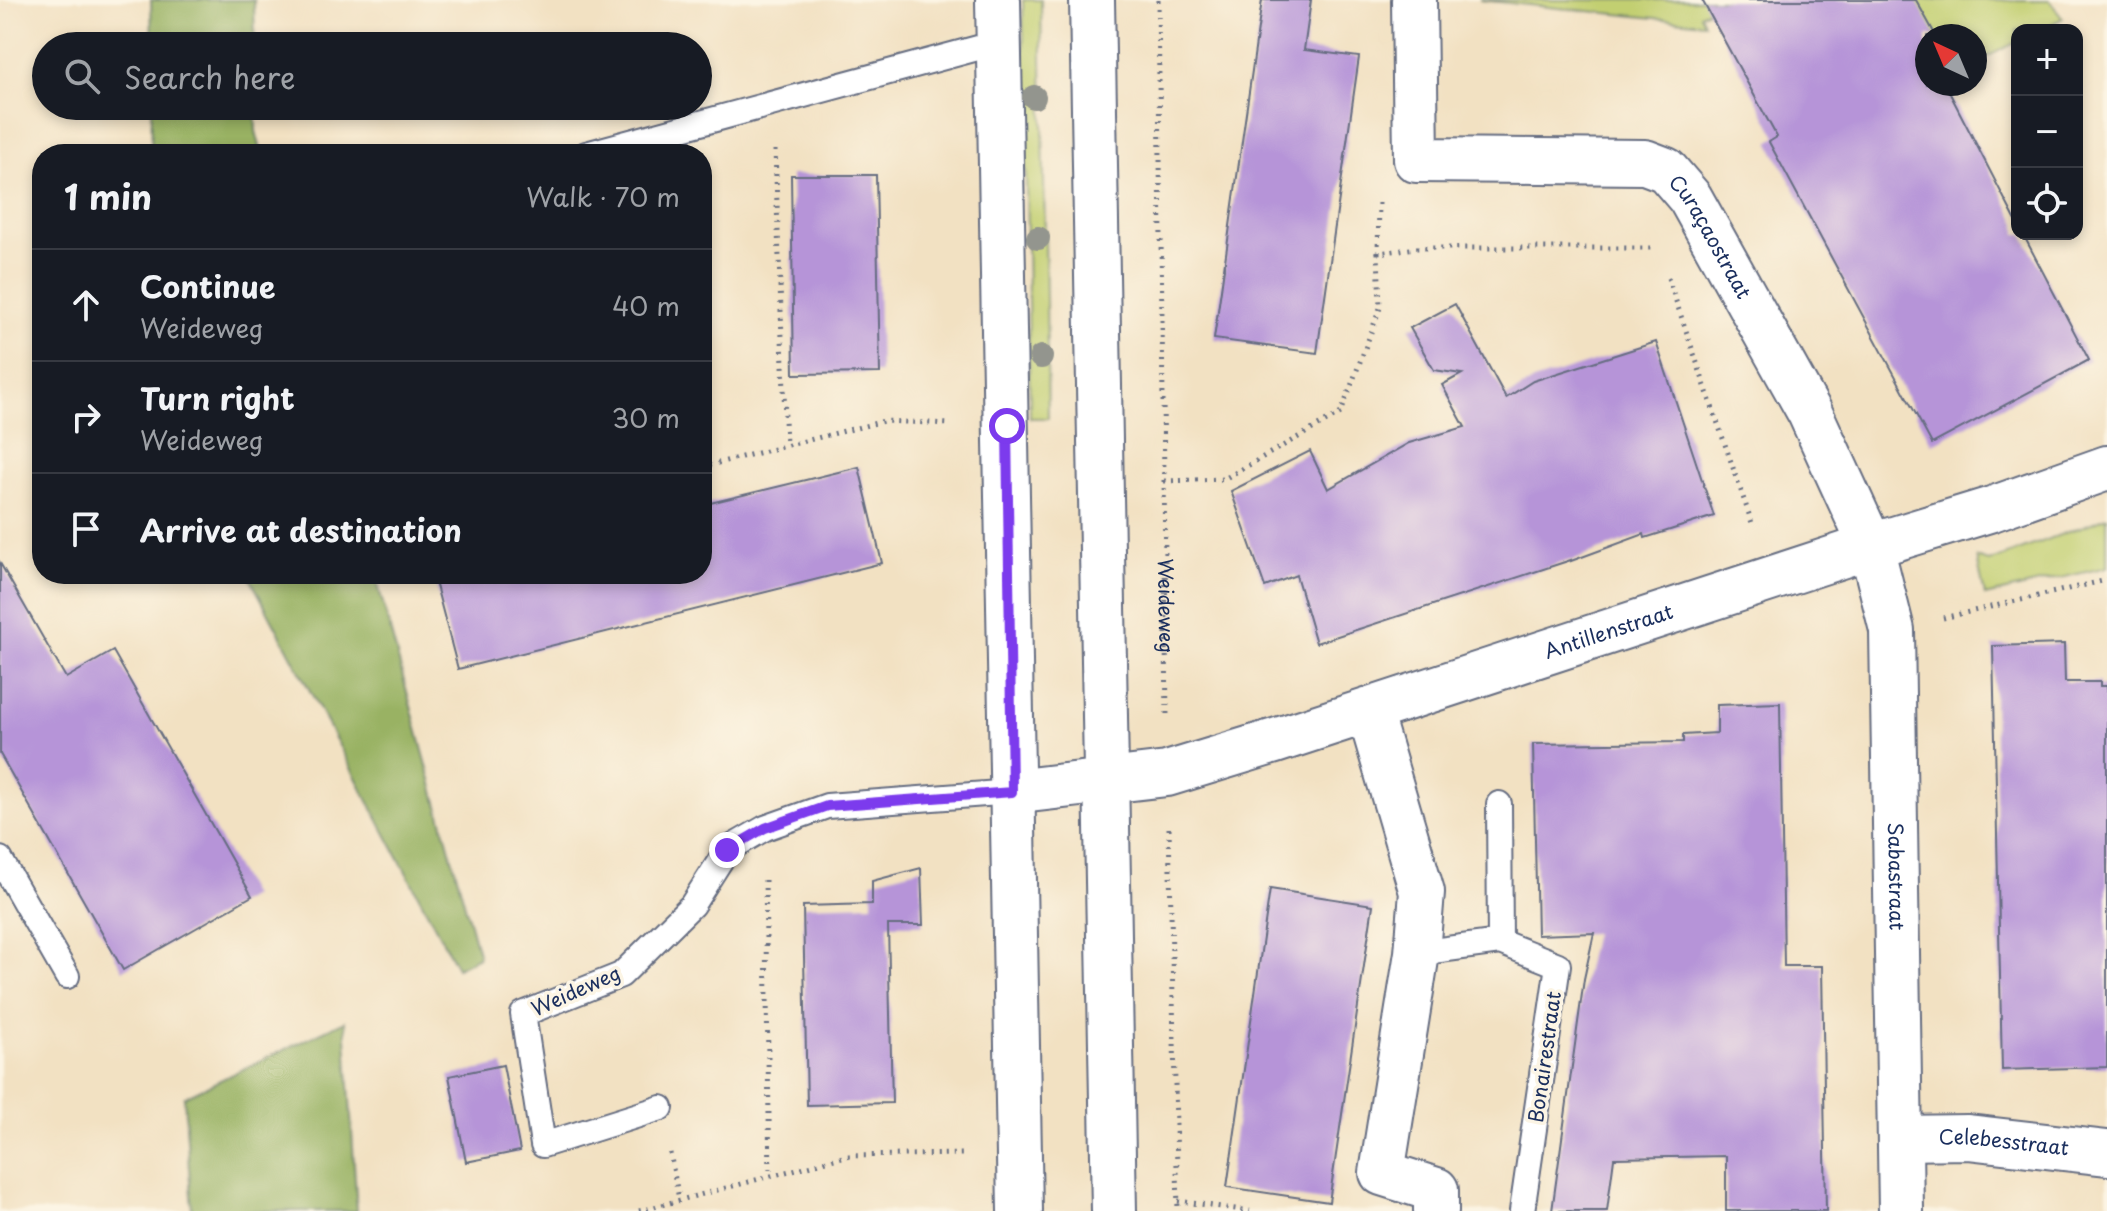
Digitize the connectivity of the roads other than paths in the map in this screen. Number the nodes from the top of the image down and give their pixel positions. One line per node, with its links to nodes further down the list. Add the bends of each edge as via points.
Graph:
1 (1092, 0): 8 (street)
2 (1414, 0): 6 (street, Curaçaostraat, via 1416,160 1645,162 1666,170 1690,198 1802,400)
3 (999, 21): 4 (lane, via 773,104); 9 (street)
4 (623, 144)
5 (2107, 468): 6 (street, Antillenstraat)
6 (1871, 546): 7 (street, Antillenstraat); 16 (street, Sabastraat, via 1892,630)
7 (1369, 711): 8 (street, Antillenstraat, via 1167,774); 13 (street, via 1422,892)
8 (1107, 781): 9 (street, Weideweg); 19 (street)
9 (1012, 792): 15 (lane, Weideweg, via 827,806 765,828 727,850 692,905 621,975 523,1014 543,1145); 18 (street)
10 (1499, 804): 12 (lane)
11 (0, 859): 14 (lane)
12 (1500, 942): 13 (lane, Bonairestraat); 21 (lane, Bonairestraat, via 1558,965)
13 (1417, 953): 20 (street, via 1382,1173 1436,1190)
14 (67, 976)
15 (661, 1108)
16 (1900, 1138): 17 (street, Celebesstraat, via 1968,1137); 22 (street, Sabastraat)
17 (2107, 1153)
18 (1020, 1211)
19 (1114, 1211)
20 (1436, 1211)
21 (1522, 1211)
22 (1901, 1211)

